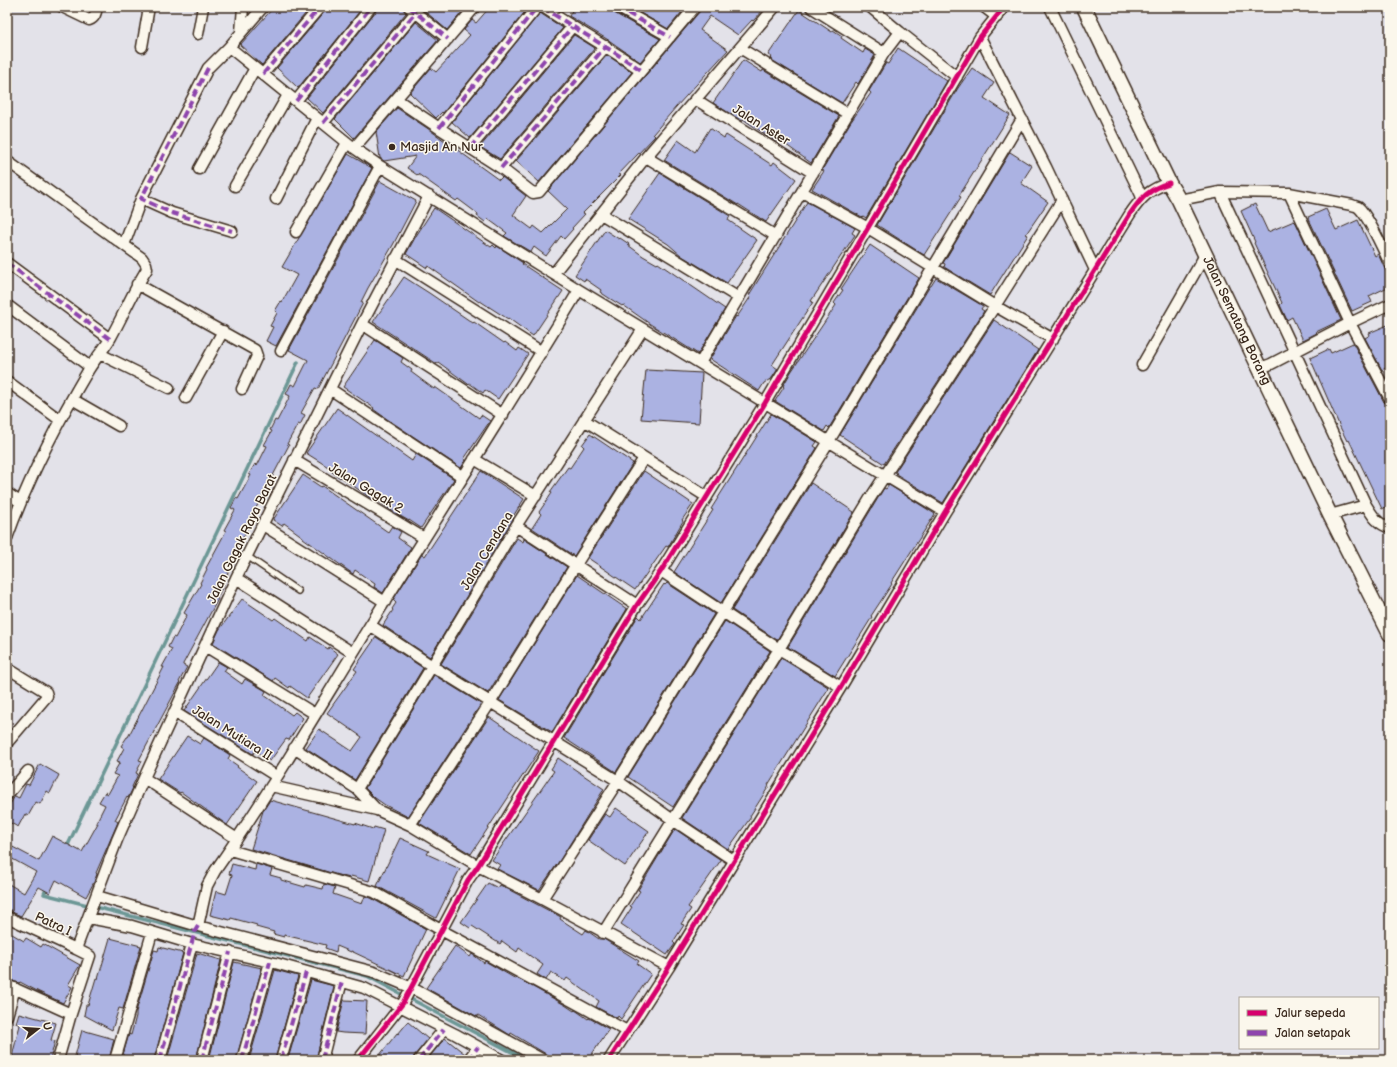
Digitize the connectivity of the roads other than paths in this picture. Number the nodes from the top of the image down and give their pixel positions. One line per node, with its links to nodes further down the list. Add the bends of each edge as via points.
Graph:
1 (62, 7): 2 (street, via 89,20 96,14)
2 (97, 7)
3 (149, 7): 31 (street)
4 (203, 7): 26 (street)
5 (243, 7): 24 (street)
6 (263, 7): 24 (street)
7 (320, 7): 36 (street)
8 (371, 7): 38 (street)
9 (475, 7): 29 (street)
10 (537, 7): 44 (street)
11 (543, 7): 23 (street)
12 (617, 7): 27 (street)
13 (775, 7): 33 (street)
14 (811, 7): 34 (street)
15 (870, 7): 25 (street)
16 (984, 7): 22 (street)
17 (1004, 7): 22 (street)
18 (1050, 7): 59 (street)
19 (1084, 7): 53 (street, Jalan Sematang Borang)
20 (692, 8): 27 (street)
21 (412, 10): 29 (street); 43 (street)
22 (997, 17): 28 (street)
23 (572, 27): 30 (street); 46 (street)
24 (241, 32): 32 (street)
25 (900, 32): 34 (street); 37 (street)
26 (198, 34)
27 (670, 37): 35 (street)
28 (980, 37): 37 (street); 42 (street)
29 (448, 39): 39 (street)
30 (606, 46): 35 (street); 50 (street)
31 (142, 47)
32 (229, 47): 36 (street); 60 (street, via 208,68)
33 (740, 48): 40 (street); 41 (street)
34 (884, 53): 41 (street)
35 (641, 70): 50 (street, via 539,192 533,193)
36 (259, 71): 38 (street); 51 (street)
37 (957, 77): 65 (street)
38 (292, 98): 43 (street); 54 (street)
39 (396, 99): 44 (street); 45 (street)
40 (695, 99): 47 (street); 52 (street, Jalan Aster)
41 (848, 114): 52 (street)
42 (1022, 119): 63 (street); 75 (street)
43 (320, 120): 45 (street); 61 (street)
44 (439, 128): 46 (street)
45 (351, 146): 49 (street); 67 (street)
46 (470, 148): 50 (street)
47 (646, 157): 64 (street); 68 (street)
48 (7, 161): 70 (street)
49 (380, 166): 58 (street); 90 (street)
50 (501, 168)
51 (199, 169)
52 (813, 173): 55 (street)
53 (1168, 183): 59 (street, via 1157,187); 62 (street, Jalan Sematang Borang)
54 (235, 186)
55 (802, 192): 65 (street); 68 (street)
56 (1220, 192): 57 (street); 62 (street); 93 (street)
57 (1289, 193): 69 (street, via 1358,208); 84 (street)
58 (429, 196): 72 (street, Jalan Gagak Raya Barat); 77 (street)
59 (1142, 198): 76 (street)
60 (140, 199): 66 (street, via 172,213); 70 (street)
61 (276, 199)
62 (1183, 199): 71 (street, Jalan Sematang Borang)
63 (1062, 200): 76 (street); 83 (street)
64 (601, 214): 77 (street); 80 (street)
65 (868, 228): 75 (street); 105 (street)
66 (232, 231)
67 (296, 232)
68 (776, 236): 80 (street)
69 (1385, 242): 74 (street)
70 (124, 245): 78 (street, via 146,264 147,269)
71 (1205, 255): 95 (street); 96 (street, Jalan Sematang Borang)
72 (395, 259): 85 (street, Jalan Gagak Raya Barat); 91 (street)
73 (7, 263): 88 (street)
74 (1390, 264)
75 (933, 268): 83 (street); 110 (street)
76 (1094, 270): 89 (street)
77 (554, 274): 79 (street)
78 (137, 284): 87 (street); 88 (street)
79 (579, 290): 86 (street); 91 (street)
80 (739, 298): 94 (street)
81 (1390, 304): 84 (street)
82 (7, 305): 97 (street)
83 (995, 306): 89 (street); 114 (street)
84 (1350, 323): 93 (street); 104 (street)
85 (362, 324): 101 (street, Jalan Gagak Raya Barat); 106 (street)
86 (643, 329): 94 (street); 108 (street, Jalan Cendana)
87 (223, 331): 100 (street, via 256,352 257,356); 102 (street)
88 (110, 339): 92 (street)
89 (1053, 339): 121 (street)
90 (281, 351)
91 (542, 352): 106 (street)
92 (100, 354): 97 (street); 99 (street)
93 (1291, 354): 96 (street); 120 (street)
94 (700, 363): 105 (street)
95 (1142, 364)
96 (1265, 366): 122 (street, Jalan Sematang Borang)
97 (90, 367): 103 (street)
98 (7, 381): 107 (street)
99 (169, 388)
100 (242, 389)
101 (330, 389): 113 (street, Jalan Gagak Raya Barat); 115 (street)
102 (186, 398)
103 (72, 399): 107 (street); 109 (street)
104 (1390, 399)
105 (765, 403): 110 (street); 118 (street)
106 (502, 415): 112 (street)
107 (60, 420): 119 (street)
108 (584, 420): 111 (street); 117 (street, Jalan Cendana)
109 (119, 426)
110 (829, 441): 114 (street); 135 (street)
111 (644, 458): 118 (street); 129 (street)
112 (474, 459): 115 (street); 117 (street)
113 (294, 460): 123 (street, Jalan Gagak Raya Barat); 127 (street, Jalan Gagak 2)
114 (885, 475): 121 (street); 139 (street)
115 (463, 477): 127 (street)
116 (7, 493): 119 (street)
117 (536, 496): 124 (street, Jalan Cendana)
118 (707, 497): 130 (street)
119 (20, 502): 126 (street)
120 (1363, 506): 122 (street); 125 (street, via 1380,524)
121 (945, 512): 143 (street)
122 (1336, 513): 137 (street, Jalan Sematang Borang)
123 (262, 524): 128 (street, Jalan Gagak Raya Barat); 133 (street)
124 (516, 526): 129 (street); 141 (street, Jalan Cendana)
125 (1390, 528)
126 (7, 538)
127 (424, 538): 133 (street)
128 (247, 556): 131 (street, Jalan Gagak Raya Barat); 132 (lane)
129 (575, 566): 134 (street); 144 (street)
130 (661, 571): 134 (street); 135 (street)
131 (236, 578): 138 (street, Jalan Gagak Raya Barat); 140 (street)
132 (298, 591)
133 (385, 602): 136 (street)
134 (637, 606): 147 (street)
135 (722, 612): 139 (street); 153 (street)
136 (370, 625): 140 (street); 141 (street)
137 (1390, 634)
138 (205, 646): 145 (street, Jalan Gagak Raya Barat); 146 (street)
139 (779, 649): 143 (street); 158 (street)
140 (353, 653): 146 (street)
141 (432, 666): 144 (street); 155 (street, Jalan Cendana)
142 (7, 668): 148 (street, via 48,694)
143 (841, 687): 162 (street)
144 (490, 703): 147 (street); 159 (street)
145 (174, 712): 151 (street, Jalan Mutiara II); 152 (street, Jalan Gagak Raya Barat)
146 (315, 714): 149 (street)
147 (555, 741): 153 (street); 163 (street)
148 (7, 743)
149 (294, 748): 151 (street); 155 (street)
150 (28, 771): 156 (street)
151 (276, 776): 154 (street)
152 (144, 778): 160 (street); 164 (street, Jalan Gagak Raya Barat, via 117,840)
153 (618, 781): 158 (street); 165 (street)
154 (271, 786): 157 (street); 160 (street)
155 (357, 789): 157 (street)
156 (7, 795)
157 (377, 810): 159 (street)
158 (673, 820): 162 (street); 170 (street)
159 (410, 825): 163 (street)
160 (237, 839): 161 (street)
161 (230, 850): 168 (street, via 207,886); 169 (street, via 374,892)
162 (733, 860): 176 (street)
163 (478, 866): 165 (street); 169 (street)
164 (96, 898): 167 (street, Patra I); 168 (street)
165 (542, 899): 170 (street)
166 (7, 916): 173 (street, Patra I)
167 (89, 916): 171 (street); 173 (street, Patra I)
168 (198, 926): 180 (street, via 374,972)
169 (441, 930): 180 (street); 185 (street)
170 (603, 932): 176 (street)
171 (152, 933): 172 (street); 188 (street)
172 (192, 944): 174 (street); 189 (street)
173 (76, 949): 182 (street, via 90,956)
174 (230, 952): 175 (street); 190 (street)
175 (270, 962): 177 (street); 191 (street)
176 (669, 967): 185 (street)
177 (306, 972): 178 (street); 192 (street)
178 (342, 981): 181 (street); 193 (street)
179 (11, 987): 182 (street); 183 (street)
180 (410, 990): 181 (street); 198 (street)
181 (402, 1004): 184 (street); 194 (street)
182 (70, 1014): 187 (street)
183 (7, 1016)
184 (444, 1029): 186 (street); 195 (street)
185 (627, 1031): 199 (street)
186 (478, 1047): 196 (street); 197 (street)
187 (58, 1060)
188 (115, 1060)
189 (160, 1060)
190 (202, 1060)
191 (242, 1060)
192 (281, 1060)
193 (322, 1060)
194 (358, 1060)
195 (419, 1060)
196 (468, 1060)
197 (502, 1060)
198 (543, 1060)
199 (609, 1060)

